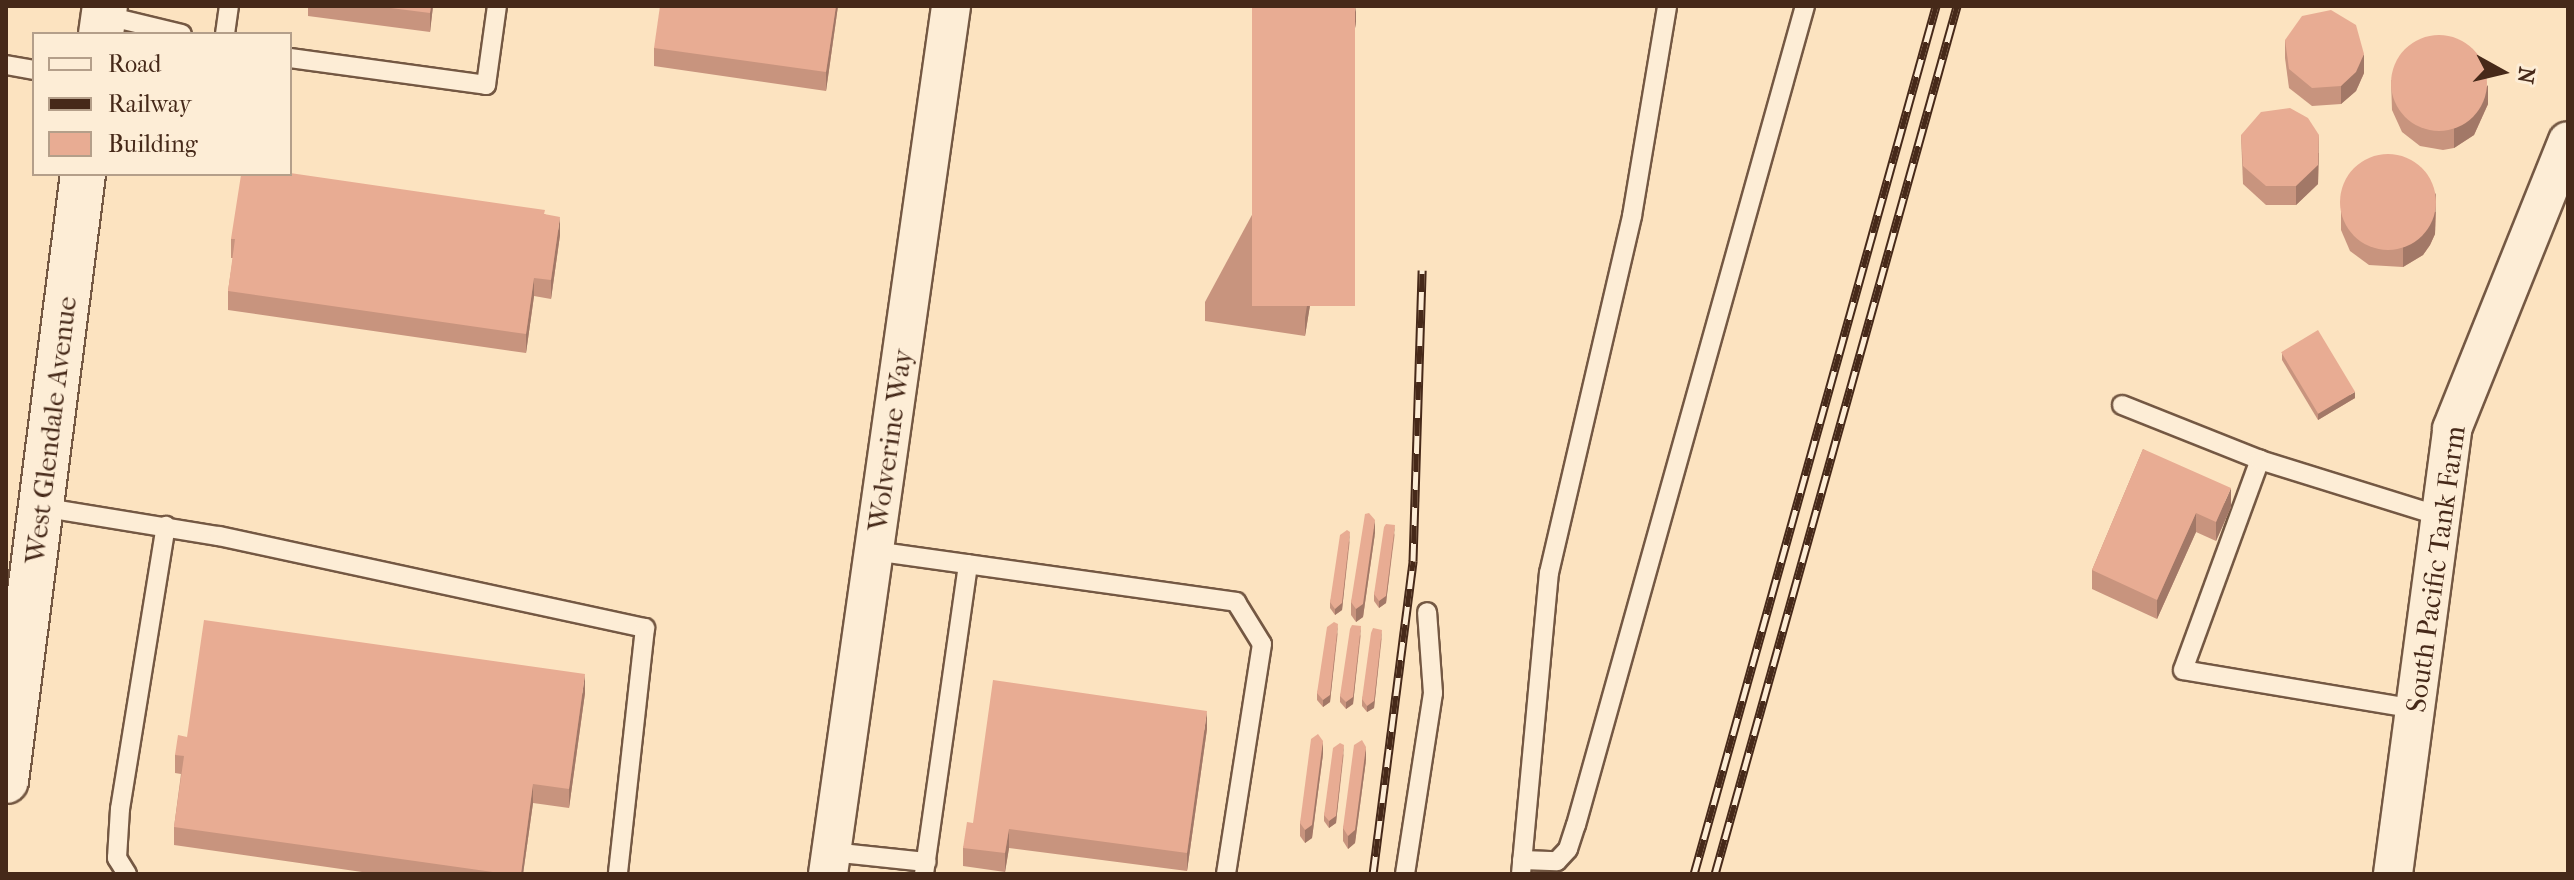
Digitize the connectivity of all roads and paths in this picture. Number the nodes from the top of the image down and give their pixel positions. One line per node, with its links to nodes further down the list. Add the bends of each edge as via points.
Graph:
1 (229, 6): 8 (lane)
2 (497, 6): 9 (lane, via 486,85)
3 (951, 6): 19 (street, Wolverine Way)
4 (1667, 6): 25 (lane, via 1632,216 1549,573)
5 (1805, 6): 25 (lane, via 1576,825 1568,849 1557,861)
6 (103, 18): 7 (lane)
7 (172, 32)
8 (225, 32)
9 (292, 58)
10 (6, 65): 11 (lane)
11 (32, 70)
12 (2568, 141): 17 (street, South Pacific Tank Farm, via 2452,429)
13 (83, 176): 16 (main road, West Glendale Avenue)
14 (2122, 405): 15 (lane)
15 (2260, 460): 17 (lane); 22 (lane, via 2183,670)
16 (41, 507): 18 (lane); 23 (main road, West Glendale Avenue)
17 (2440, 516): 22 (street, South Pacific Tank Farm)
18 (166, 526): 27 (lane, via 120,809 117,858); 28 (lane, via 645,628)
19 (874, 551): 20 (lane); 24 (street, Wolverine Way)
20 (968, 564): 26 (lane); 29 (lane, via 1236,602 1262,644)
21 (1427, 612): 30 (lane, via 1433,693)
22 (2415, 709): 31 (street, South Pacific Tank Farm)
23 (6, 781)
24 (830, 863): 26 (lane)
25 (1522, 867)
26 (925, 868)
27 (127, 874)
28 (618, 874)
29 (1226, 874)
30 (1405, 874)
31 (2393, 874)

